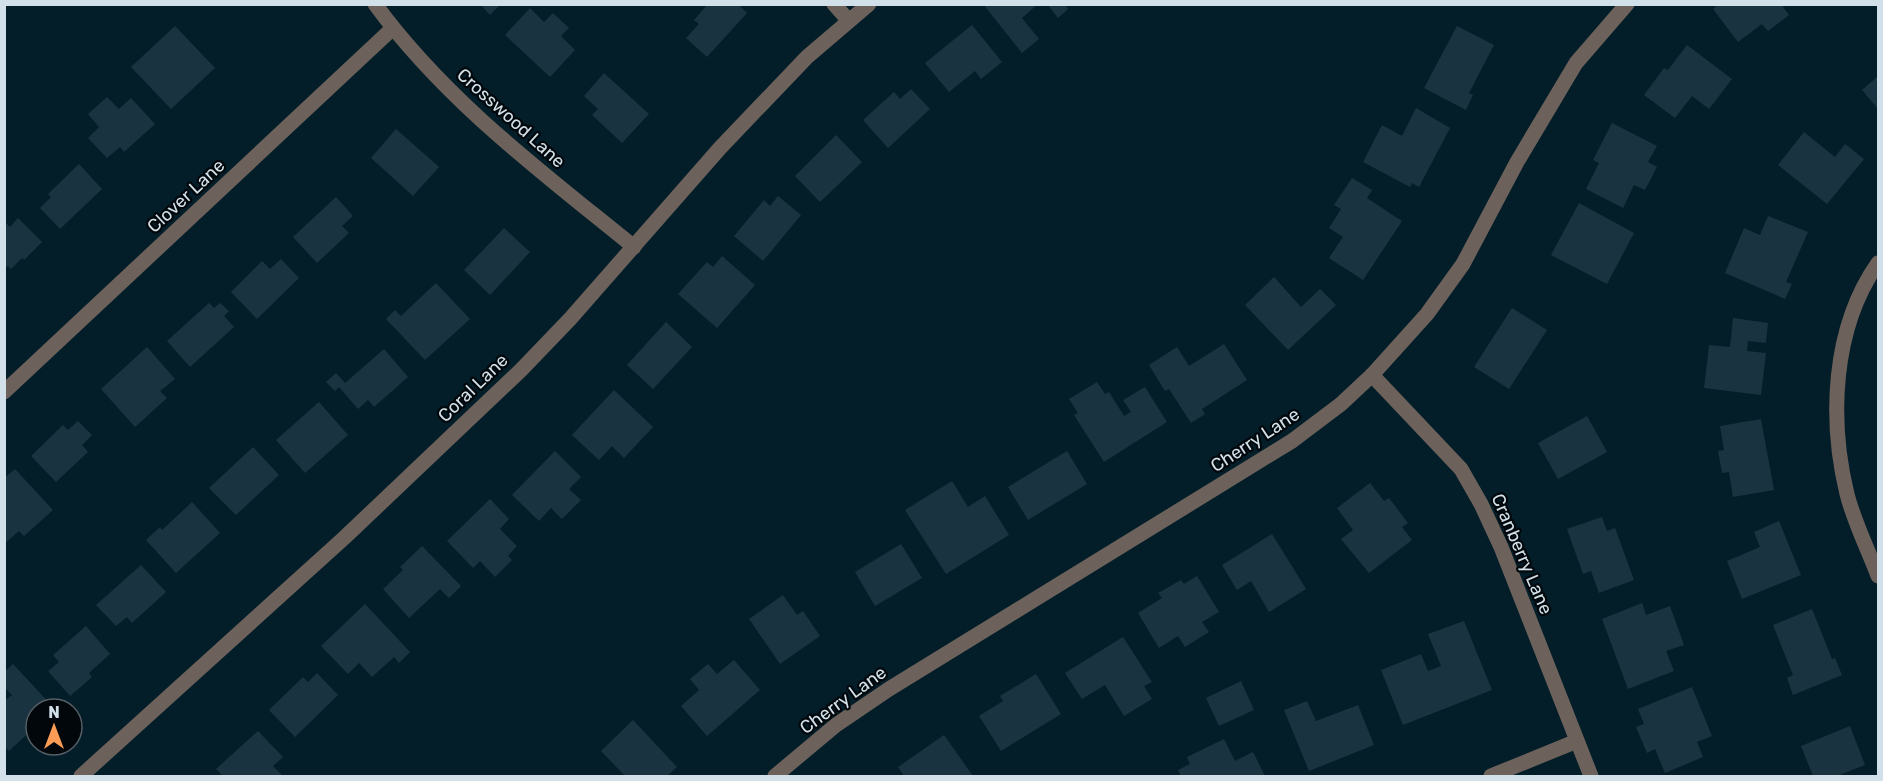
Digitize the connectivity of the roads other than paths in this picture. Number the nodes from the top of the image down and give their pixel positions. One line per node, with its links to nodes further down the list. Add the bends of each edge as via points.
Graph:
1 (375, 4): 6 (street, Crosswood Lane)
2 (834, 4): 5 (street)
3 (869, 4): 5 (street, Coral Lane)
4 (1627, 4): 9 (street, Cherry Lane, via 1576,63 1463,264 1427,314)
5 (849, 21): 7 (street, Coral Lane, via 807,57 728,139)
6 (393, 28): 7 (street, Crosswood Lane, via 430,71 511,147); 10 (street, Clover Lane)
7 (634, 247): 13 (street, Coral Lane, via 521,370 344,538)
8 (1878, 263): 11 (street, via 1857,304 1845,341 1836,399 1837,438 1848,496)
9 (1372, 375): 12 (street, Cranberry Lane, via 1461,470 1501,547); 14 (street, Cherry Lane, via 1292,441 889,689 836,725)
10 (4, 392)
11 (1878, 576)
12 (1577, 741): 15 (street); 16 (street, Cranberry Lane)
13 (81, 777)
14 (775, 777)
15 (1491, 777)
16 (1591, 777)

